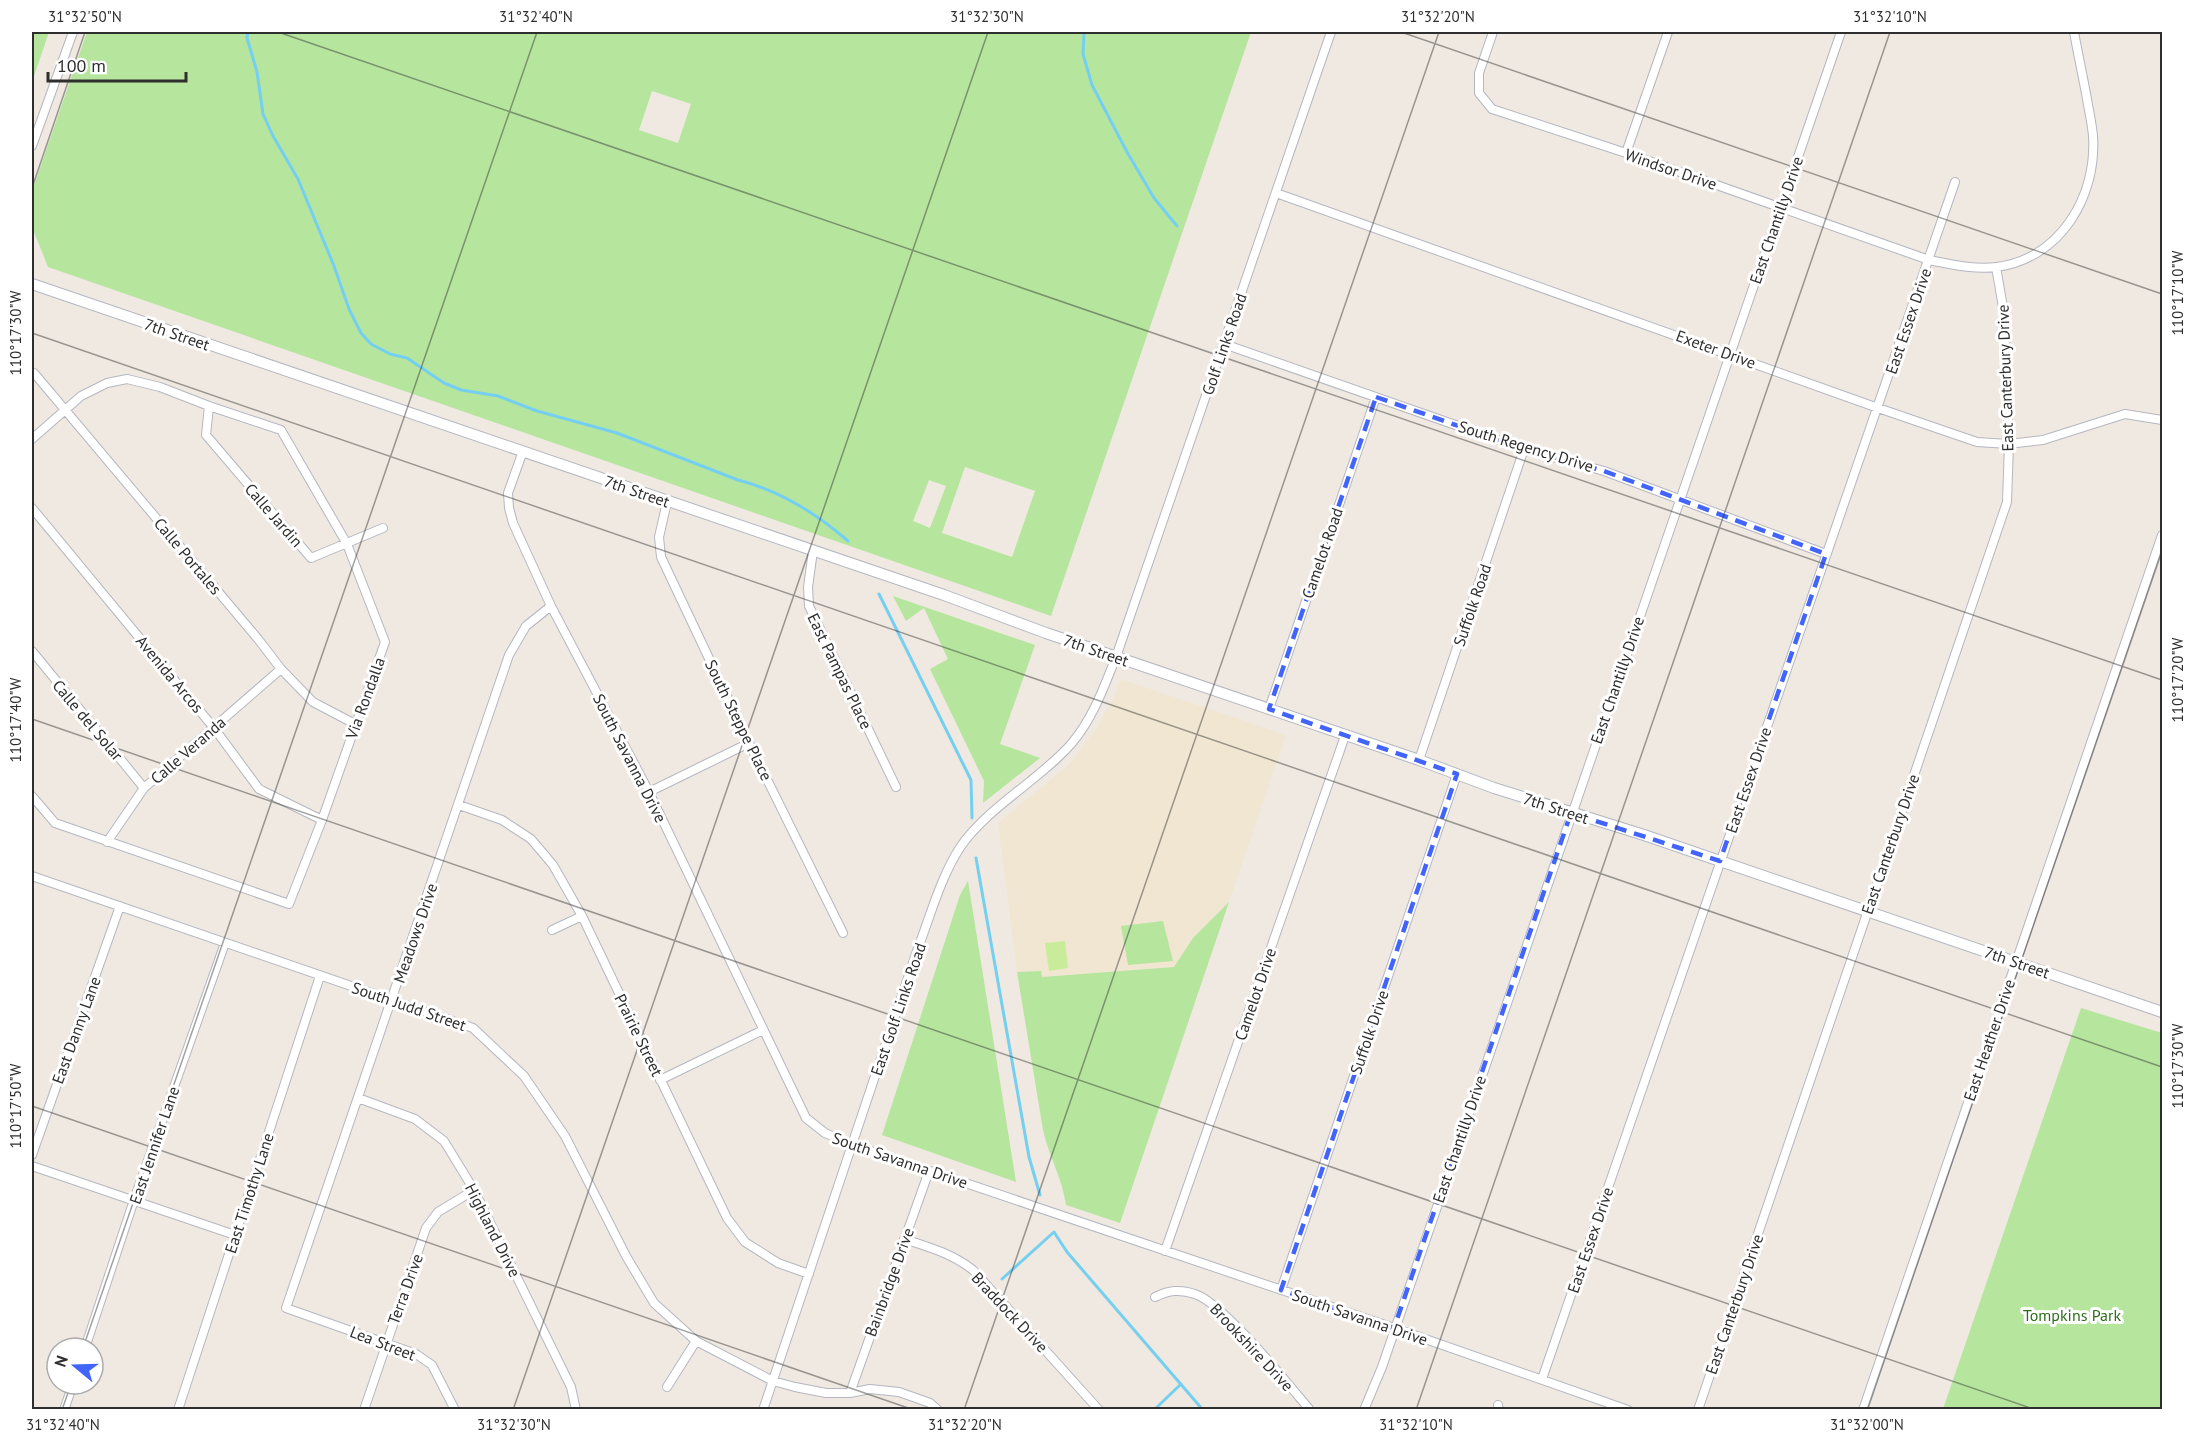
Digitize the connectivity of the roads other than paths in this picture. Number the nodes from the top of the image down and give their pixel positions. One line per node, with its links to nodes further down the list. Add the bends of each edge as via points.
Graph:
1 (73, 32): 7 (street)
2 (1331, 32): 10 (street, Golf Links Road)
3 (1493, 32): 8 (street, Windsor Drive, via 1479,73 1479,93 1492,109)
4 (1668, 32): 8 (street)
5 (1841, 32): 11 (street, East Chantilly Drive)
6 (2074, 32): 13 (street, Windsor Drive, via 2093,135 2092,169 2084,199 2073,219 2053,240 2027,259)
7 (32, 146)
8 (1626, 153): 11 (street, Windsor Drive)
9 (1955, 182): 12 (street, East Essex Drive)
10 (1276, 193): 15 (street, Golf Links Road); 16 (street, Exeter Drive)
11 (1781, 207): 12 (street, Windsor Drive); 16 (street, East Chantilly Drive)
12 (1929, 260): 13 (street, Windsor Drive); 20 (street, East Essex Drive)
13 (1996, 267): 24 (street, East Canterbury Drive, via 2004,313)
14 (32, 284): 26 (main road, 7th Street)
15 (1224, 344): 18 (street, South Regency Drive); 37 (street, Golf Links Road)
16 (1729, 354): 20 (street, Exeter Drive); 27 (street, East Chantilly Drive)
17 (34, 373): 21 (street, Calle Portales)
18 (1376, 396): 25 (street, South Regency Drive); 39 (street, Camelot Road)
19 (209, 406): 21 (street, Via Rondalla, via 127,379 107,383 81,396); 32 (street, Via Rondalla, via 281,430); 32 (street, Calle Jardin, via 206,435 311,558)
20 (1878, 408): 24 (street, Exeter Drive, via 1977,442); 34 (street, East Essex Drive)
21 (65, 411): 23 (street, Via Rondalla); 38 (street, Calle Portales)
22 (2163, 420): 24 (street, Exeter Drive, via 2124,414 2043,440)
23 (32, 439)
24 (2009, 444): 57 (street, East Canterbury Drive, via 2007,502)
25 (1524, 449): 27 (street, South Regency Drive, via 1604,471); 44 (street, Suffolk Road)
26 (523, 451): 28 (main road, 7th Street); 35 (street, South Savanna Drive, via 508,493 509,508)
27 (1680, 499): 34 (street, South Regency Drive); 51 (street, East Chantilly Drive)
28 (668, 502): 33 (main road, 7th Street); 43 (street, South Steppe Place, via 659,537 661,557)
29 (32, 508): 41 (street, Avenida Arcos)
30 (383, 528): 32 (street, Calle Jardin)
31 (2163, 535): 62 (street, East Heather Drive)
32 (347, 544): 40 (street, Via Rondalla, via 386,642)
33 (813, 550): 37 (main road, 7th Street); 46 (street, East Pampas Place, via 809,606)
34 (1826, 554): 54 (street, East Essex Drive)
35 (552, 606): 48 (street, South Savanna Drive); 50 (street, Meadows Drive, via 526,626 509,655)
36 (32, 651): 47 (street, Calle del Solar)
37 (1116, 657): 39 (main road, 7th Street); 69 (street, East Golf Links Road, via 1096,707 1072,743 961,846 942,883 918,948)
38 (281, 669): 40 (street, Calle Portales, via 313,702); 41 (street, Calle Veranda)
39 (1269, 709): 42 (main road, 7th Street)
40 (355, 724): 52 (street, Via Rondalla)
41 (214, 728): 47 (street, Calle Veranda); 52 (street, Avenida Arcos, via 259,789)
42 (1345, 736): 44 (main road, 7th Street); 77 (street, Camelot Drive)
43 (749, 743): 48 (street); 60 (street, South Steppe Place)
44 (1419, 760): 45 (main road, 7th Street)
45 (1457, 774): 51 (main road, 7th Street); 79 (street, Suffolk Drive)
46 (896, 787)
47 (144, 788): 53 (street, Calle Veranda)
48 (649, 792): 66 (street, South Savanna Drive)
49 (32, 796): 53 (street, Via Rondalla, via 55,822)
50 (459, 805): 58 (street, Prairie Street, via 502,820 531,839 553,865); 64 (street, Meadows Drive)
51 (1571, 813): 54 (main road, 7th Street); 82 (street, East Chantilly Drive)
52 (322, 820): 53 (street, Via Rondalla, via 290,904)
53 (107, 842)
54 (1720, 861): 57 (main road, 7th Street); 86 (street, East Essex Drive)
55 (32, 876): 56 (street, South Judd Street)
56 (120, 906): 61 (street, South Judd Street); 70 (street, East Danny Lane)
57 (1867, 911): 62 (main road, 7th Street); 100 (street, East Canterbury Drive)
58 (582, 916): 59 (street); 67 (street, Prairie Street)
59 (552, 930)
60 (843, 933)
61 (225, 943): 63 (street, South Judd Street); 74 (street, East Jennifer Lane)
62 (2015, 962): 65 (main road, 7th Street); 101 (street, East Heather Drive)
63 (320, 976): 64 (street, South Judd Street); 75 (street, East Timothy Lane)
64 (392, 999): 68 (street, Meadows Drive); 84 (street, South Judd Street, via 473,1028 524,1076 565,1136 654,1303)
65 (2163, 1012)
66 (763, 1030): 67 (street); 69 (street, South Savanna Drive, via 806,1118 825,1133)
67 (660, 1080): 78 (street, Prairie Street, via 727,1218 745,1242 778,1263)
68 (358, 1098): 73 (street, Highland Drive, via 414,1119 444,1141); 81 (street, Meadows Drive)
69 (853, 1145): 72 (street, South Savanna Drive); 78 (street, East Golf Links Road)
70 (32, 1155)
71 (32, 1166): 74 (street)
72 (929, 1171): 76 (street, Bainbridge Drive); 77 (street, South Savanna Drive)
73 (474, 1190): 85 (street, Terra Drive, via 438,1212 426,1228); 93 (street, Highland Drive, via 571,1387)
74 (134, 1200): 75 (street); 83 (street, East Jennifer Lane)
75 (235, 1234): 90 (street, East Timothy Lane)
76 (904, 1239): 89 (street, Bainbridge Drive); 96 (street, Braddock Drive, via 948,1254 973,1270)
77 (1165, 1251): 79 (street, South Savanna Drive)
78 (809, 1274): 87 (street, East Golf Links Road)
79 (1281, 1290): 82 (street, South Savanna Drive)
80 (1155, 1297): 97 (street, Brookshire Drive, via 1168,1290 1195,1294 1209,1301)
81 (286, 1308): 85 (street, Lea Street)
82 (1394, 1328): 86 (street, South Savanna Drive); 98 (street, East Chantilly Drive)
83 (89, 1336)
84 (696, 1341): 87 (street, South Judd Street); 88 (street)
85 (386, 1343): 91 (street, Terra Drive); 92 (street, Lea Street, via 416,1354 432,1365)
86 (1542, 1379): 99 (street, South Savanna Drive)
87 (773, 1381): 89 (street, South Judd Street, via 826,1393); 94 (street, East Golf Links Road)
88 (667, 1387)
89 (850, 1393): 95 (street, South Judd Street, via 870,1389 898,1392 930,1403)
90 (178, 1410)
91 (364, 1410)
92 (456, 1410)
93 (576, 1410)
94 (764, 1410)
95 (938, 1410)
96 (1099, 1410)
97 (1310, 1410)
98 (1364, 1410)
99 (1628, 1410)
100 (1698, 1410)
101 (1863, 1410)

